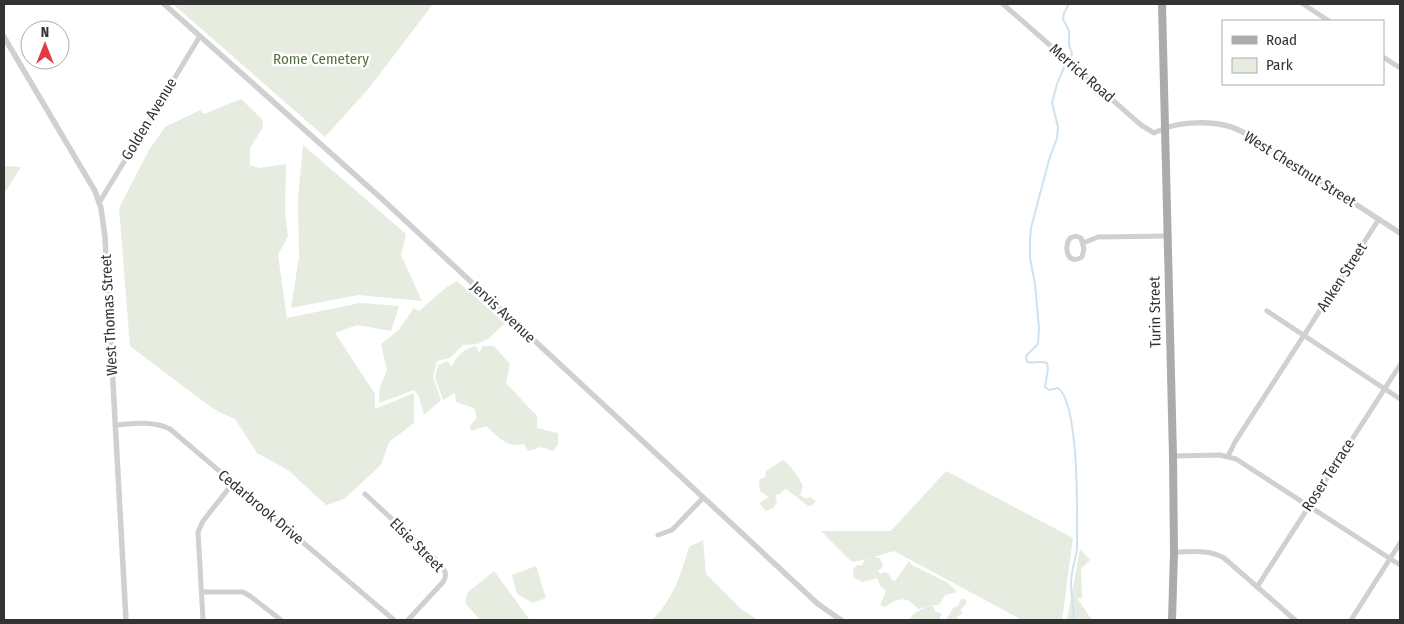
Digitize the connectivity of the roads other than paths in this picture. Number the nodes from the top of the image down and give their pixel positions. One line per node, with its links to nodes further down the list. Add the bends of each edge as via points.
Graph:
1 (164, 4): 6 (street, Jervis Avenue)
2 (1002, 4): 10 (street, Merrick Road, via 1141,125 1154,133)
3 (1162, 4): 10 (main road, Turin Street)
4 (1303, 4): 5 (street)
5 (1327, 20)
6 (200, 36): 11 (street, Golden Avenue); 26 (street, Jervis Avenue, via 382,199)
7 (4, 37): 11 (street, West Thomas Street)
8 (1384, 58): 9 (street)
9 (1400, 68)
10 (1165, 128): 12 (street, West Chestnut Street, via 1220,124 1237,129); 14 (main road, Turin Street)
11 (99, 202): 21 (street, West Thomas Street, via 105,237)
12 (1379, 219): 13 (street, West Chestnut Street); 17 (street, Anken Street)
13 (1400, 233)
14 (1168, 236): 15 (street, via 1098,237); 22 (main road, Turin Street)
15 (1083, 243): 15 (street, via 1076,236 1070,238 1067,255 1078,259 1082,256)
16 (1267, 311): 17 (street)
17 (1304, 336): 19 (street); 23 (street, Anken Street)
18 (1400, 365): 19 (street, Roser Terrace)
19 (1384, 389): 20 (street); 27 (street, Roser Terrace)
20 (1400, 399)
21 (116, 425): 24 (street, Cedarbrook Drive, via 162,425); 35 (street, West Thomas Street)
22 (1173, 456): 23 (street); 30 (main road, Turin Street)
23 (1228, 456): 27 (street, via 1236,458)
24 (233, 483): 34 (street, via 203,520 198,532); 38 (street, Cedarbrook Drive)
25 (364, 494): 39 (street, Elsie Street, via 446,572 443,582)
26 (703, 498): 28 (street, via 672,530); 40 (street, Jervis Avenue, via 818,604)
27 (1309, 506): 31 (street); 33 (street, Roser Terrace)
28 (658, 535)
29 (1400, 543): 31 (street)
30 (1174, 552): 33 (street, via 1215,553); 41 (main road, Turin Street)
31 (1390, 559): 32 (street); 43 (street)
32 (1400, 565)
33 (1257, 587): 42 (street)
34 (202, 592): 36 (street); 37 (street, via 243,592)
35 (126, 620)
36 (203, 620)
37 (281, 620)
38 (394, 620)
39 (408, 620)
40 (840, 620)
41 (1172, 620)
42 (1295, 620)
43 (1350, 620)

